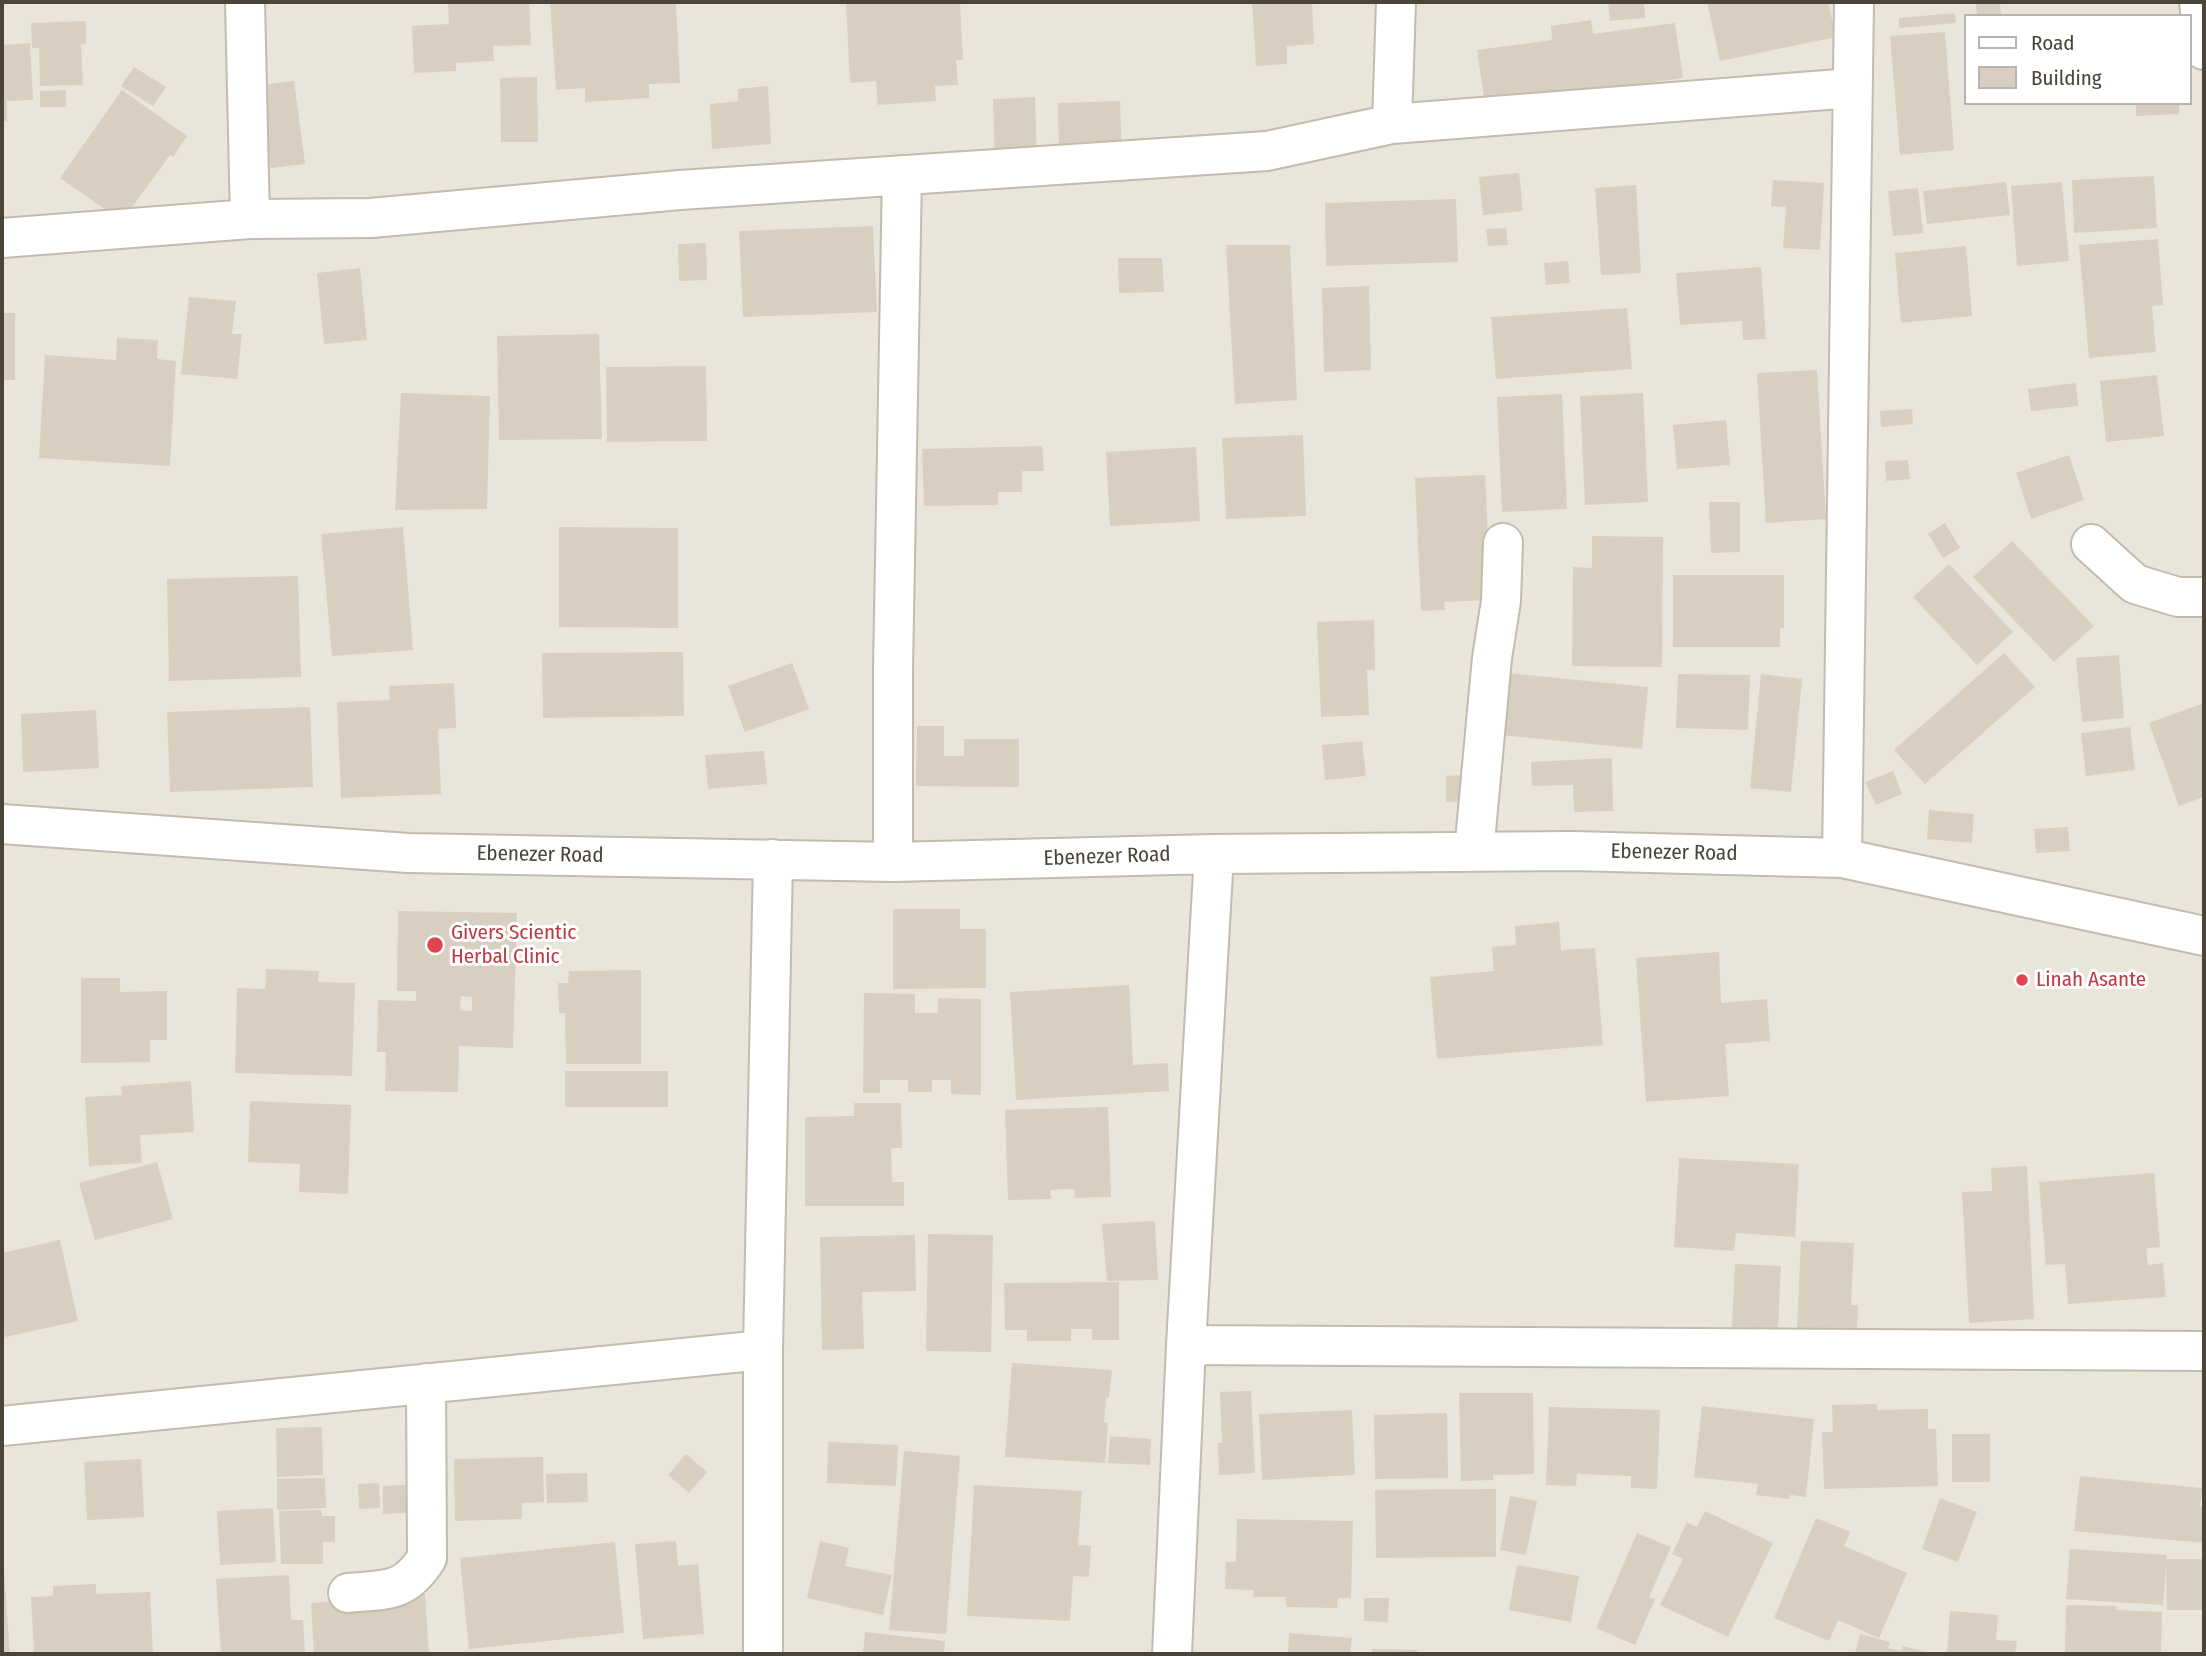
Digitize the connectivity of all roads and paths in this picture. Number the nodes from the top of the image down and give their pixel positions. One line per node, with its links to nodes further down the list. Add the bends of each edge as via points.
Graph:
1 (245, 2): 9 (street)
2 (1396, 2): 7 (street)
3 (1854, 2): 6 (street)
4 (2199, 2): 5 (street)
5 (2204, 50)
6 (1852, 88): 7 (street); 17 (street)
7 (1392, 124): 8 (street, via 1267,151)
8 (902, 175): 9 (street, via 371,218); 19 (street)
9 (250, 219): 10 (street)
10 (2, 238)
11 (1503, 543): 15 (street)
12 (2091, 544): 13 (street, via 2135,584 2178,597)
13 (2204, 597)
14 (2, 824): 18 (street, Ebenezer Road, via 408,853)
15 (1474, 852): 16 (street, Ebenezer Road); 17 (street, Ebenezer Road)
16 (1214, 854): 19 (street, Ebenezer Road); 21 (street)
17 (1842, 858): 20 (street, Ebenezer Road)
18 (773, 859): 19 (street, Ebenezer Road); 22 (street)
19 (893, 862)
20 (2204, 936)
21 (1186, 1345): 23 (street); 28 (street)
22 (763, 1350): 24 (street); 27 (street)
23 (2204, 1351)
24 (426, 1383): 25 (street); 26 (street, via 427,1558 416,1576 397,1588)
25 (2, 1426)
26 (348, 1593)
27 (763, 1654)
28 (1172, 1654)

